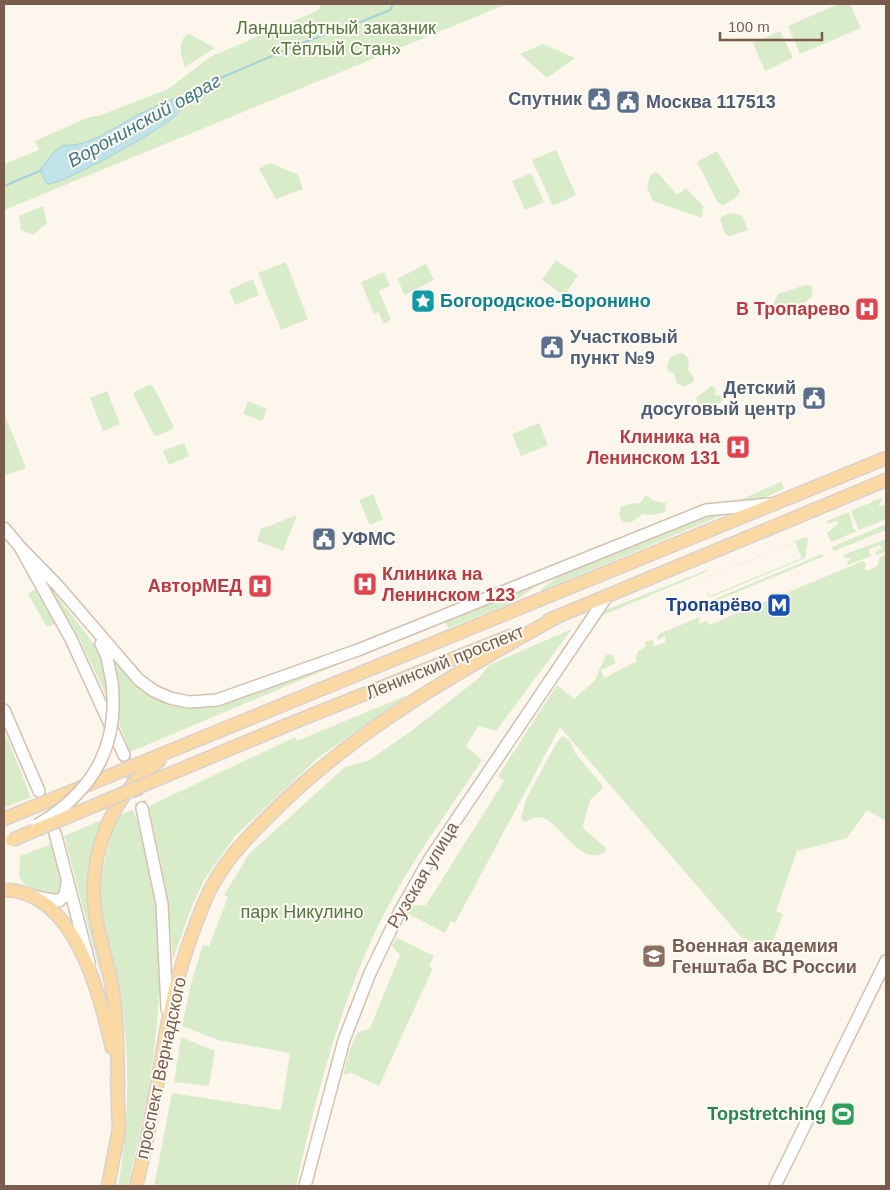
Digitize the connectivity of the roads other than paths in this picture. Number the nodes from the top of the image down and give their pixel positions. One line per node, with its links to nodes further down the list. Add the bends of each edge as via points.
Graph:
1 (886, 458): 3 (main road, Ленинский проспект)
2 (886, 480): 6 (main road, Ленинский проспект)
3 (775, 504): 8 (main road, via 706,510 358,650 209,702 180,701 154,691 131,673); 10 (main road, Ленинский проспект)
4 (4, 528): 5 (main road)
5 (20, 548): 8 (main road, via 58,586); 11 (main road, via 83,663)
6 (607, 596): 7 (main road, Ленинский проспект); 26 (main road, Рузская улица, via 430,860 399,913 370,972 344,1040)
7 (557, 617): 16 (main road, Ленинский проспект, bridge); 22 (main road, проспект Вернадского, via 445,680 344,748 252,832 224,864 206,898 182,968)
8 (89, 626): 16 (main road, bridge, via 107,658 112,682 112,725 104,756 86,786 61,809)
9 (4, 710): 12 (main road)
10 (177, 748): 14 (main road, Ленинский проспект); 23 (main road, via 142,773 124,794 107,824 98,859 95,910 115,1006)
11 (124, 755)
12 (39, 791)
13 (142, 808): 22 (main road, via 164,922)
14 (4, 819)
15 (55, 833): 17 (main road)
16 (8, 842)
17 (67, 874): 19 (main road, via 67,890 59,901); 21 (main road)
18 (4, 890): 19 (main road)
19 (30, 895): 21 (main road, проспект Вернадского, via 64,923)
20 (886, 961): 27 (main road)
21 (92, 975): 23 (main road, проспект Вернадского, via 111,1044)
22 (167, 1026): 25 (main road, проспект Вернадского)
23 (118, 1085): 24 (main road, проспект Вернадского, via 118,1129)
24 (108, 1186)
25 (136, 1186)
26 (305, 1186)
27 (775, 1186)

